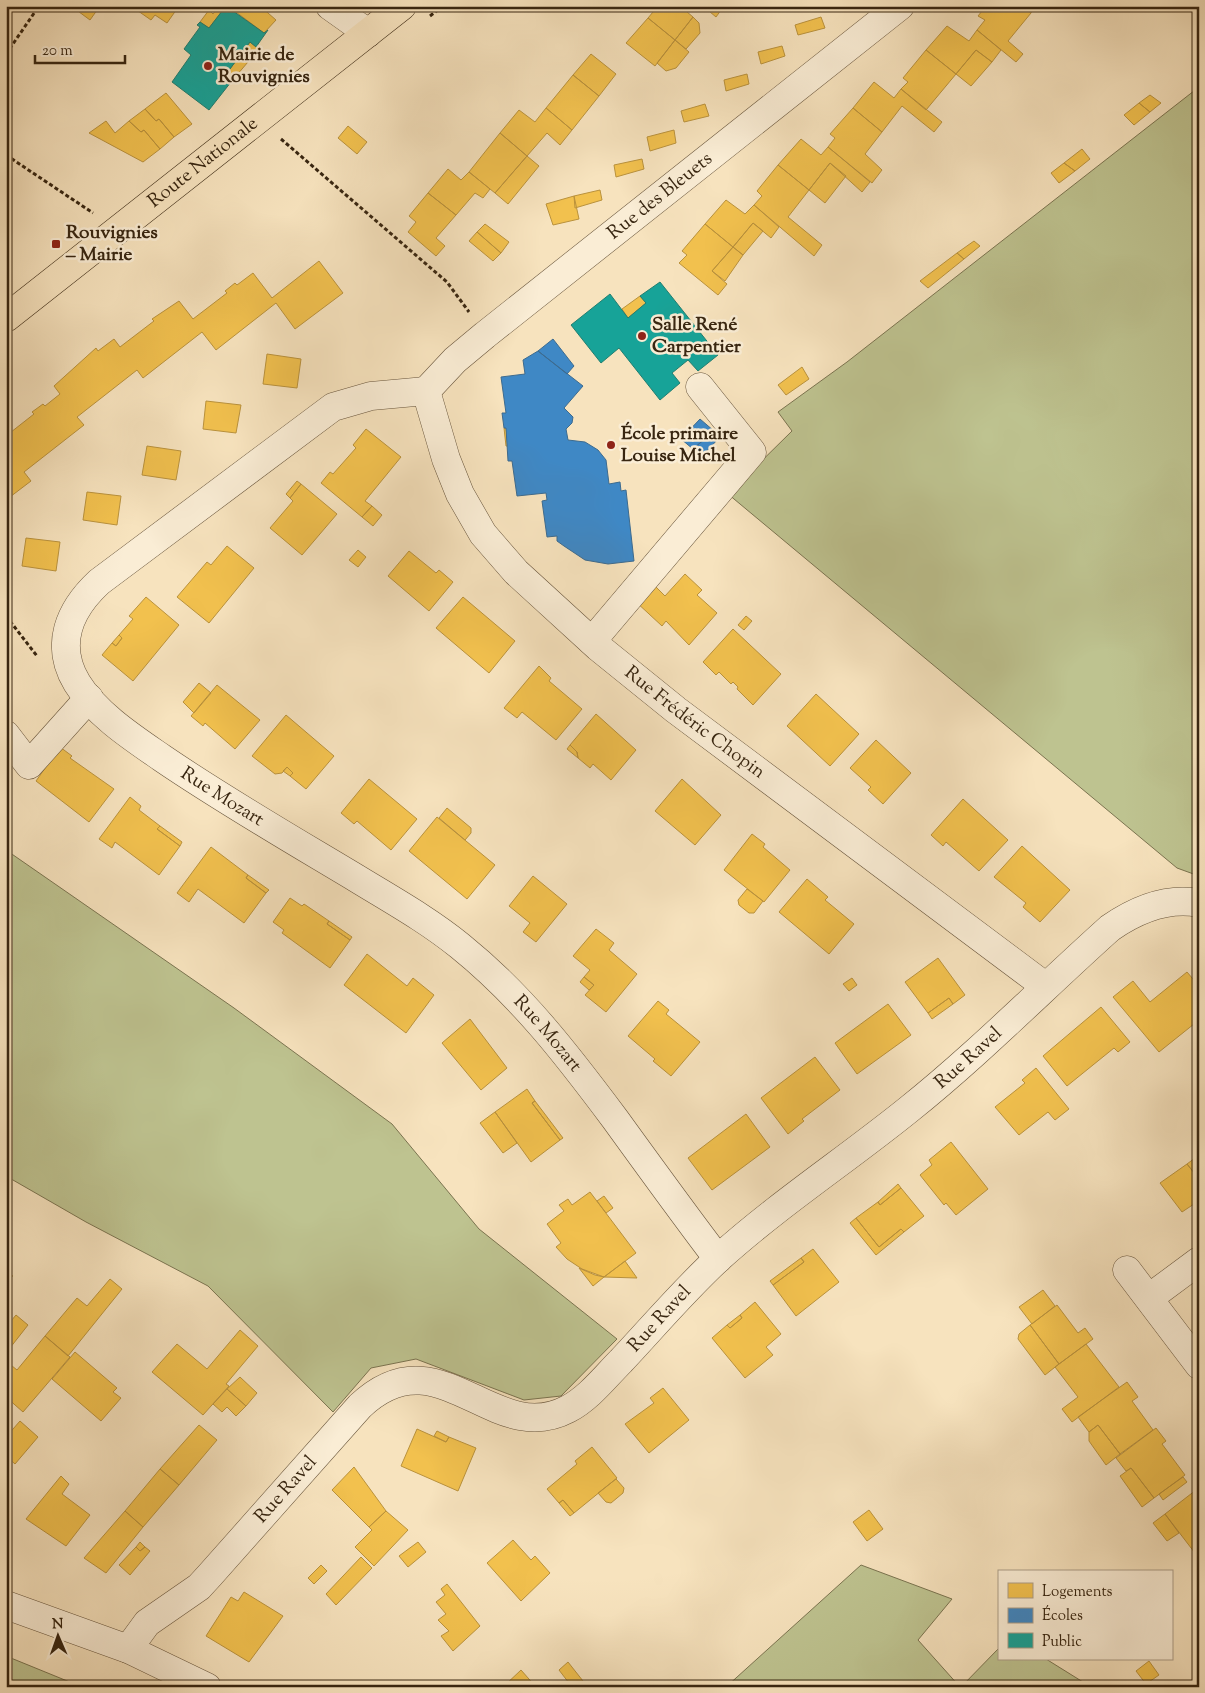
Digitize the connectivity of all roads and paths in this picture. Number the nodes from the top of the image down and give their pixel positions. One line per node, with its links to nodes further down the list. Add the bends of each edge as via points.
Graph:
1 (39, 6): 6 (path)
2 (330, 6): 5 (street)
3 (402, 6): 5 (main road, Route Nationale)
4 (900, 6): 11 (street, Rue des Bleuets)
5 (368, 33): 7 (main road, Route Nationale)
6 (6, 54)
7 (258, 118): 9 (main road, Route Nationale); 11 (path, via 447,282)
8 (6, 155): 9 (path)
9 (118, 230): 10 (main road, Route Nationale)
10 (6, 318)
11 (485, 335): 13 (street, Rue des Bleuets, via 455,360)
12 (700, 387): 14 (street, via 752,452)
13 (426, 391): 14 (street, Rue Frédéric Chopin, via 452,478 483,534 516,572); 15 (street, Rue Mozart, via 371,396 333,407 99,582 76,608 65,638 70,669)
14 (592, 641): 18 (street, Rue Frédéric Chopin, via 699,728)
15 (89, 698): 16 (street, via 29,765); 19 (street, Rue Mozart, via 122,729 183,772 410,910 486,968 560,1046)
16 (6, 735)
17 (1199, 903): 18 (street, Rue Ravel, via 1160,904 1126,917)
18 (1045, 986): 19 (street, Rue Ravel, via 909,1109)
19 (718, 1259): 25 (street, Rue Ravel, via 593,1389 568,1409 554,1414 521,1416 436,1382 420,1379 404,1380 378,1391 360,1406 204,1581 148,1623)
20 (1199, 1261): 22 (street)
21 (1128, 1270): 22 (street)
22 (1149, 1298): 23 (street)
23 (1199, 1365)
24 (6, 1605): 25 (street)
25 (128, 1649): 26 (street)
26 (206, 1687)

